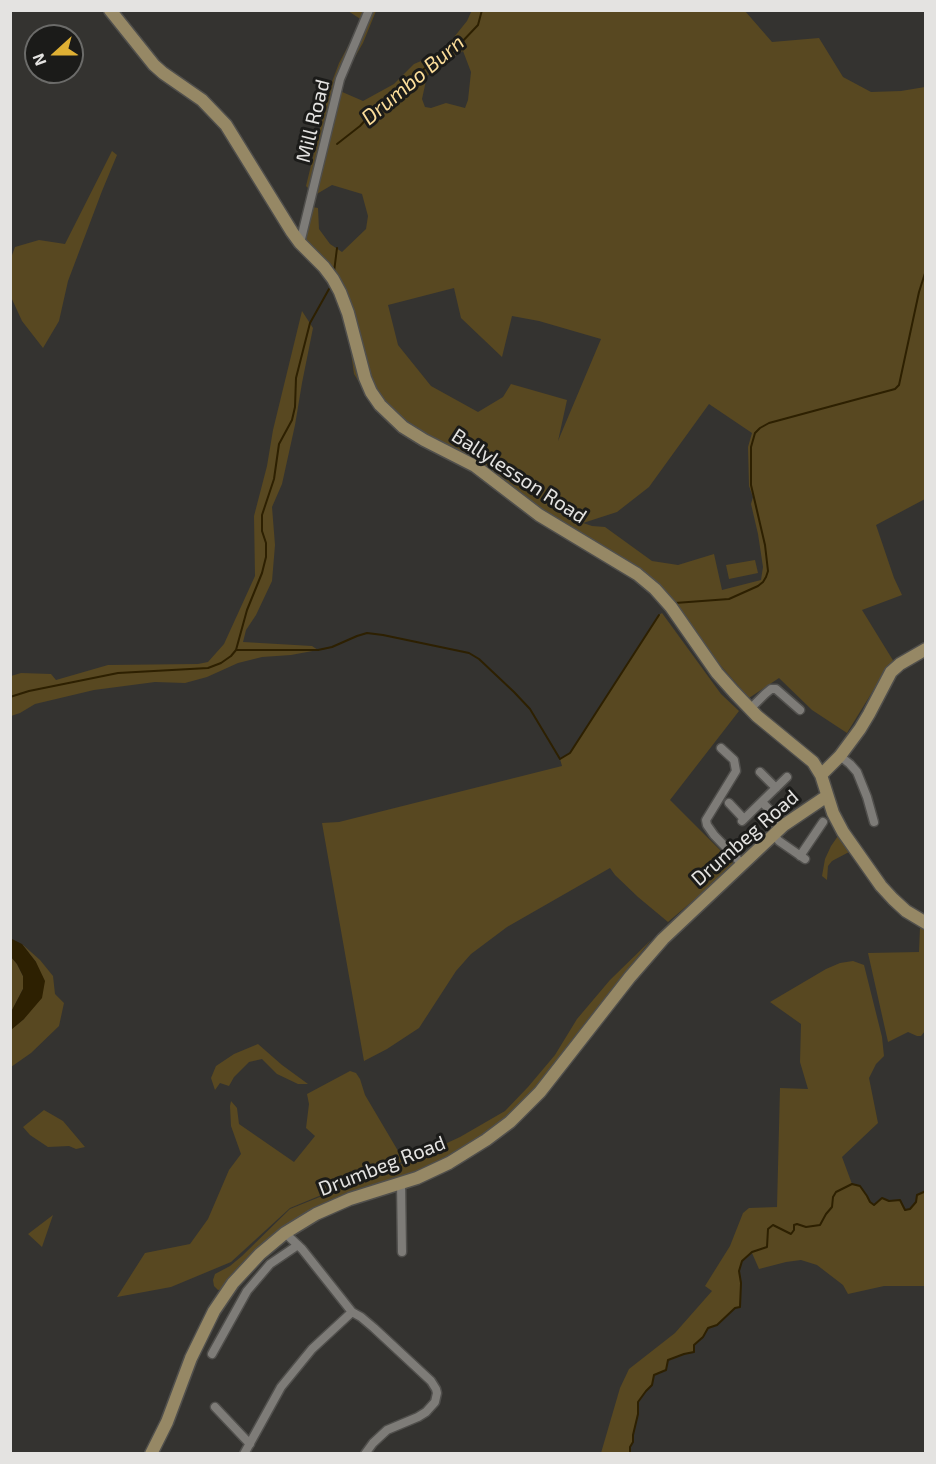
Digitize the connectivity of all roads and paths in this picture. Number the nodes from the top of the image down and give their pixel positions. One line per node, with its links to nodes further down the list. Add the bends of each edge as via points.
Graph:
1 (110, 10): 3 (main road, Ballylesson Road, via 163,73 202,100 226,125)
2 (369, 10): 3 (street, Mill Road, via 340,79)
3 (300, 243): 5 (main road, Ballylesson Road, via 324,267 340,292 365,378 380,405 404,427 475,466 538,515 637,574 671,607 717,673)
4 (926, 649): 8 (main road, via 891,672)
5 (750, 709): 6 (street, via 771,689 776,689); 10 (main road, Ballylesson Road, via 813,762)
6 (800, 710)
7 (722, 748): 20 (street, via 734,760 736,771 706,820 714,835)
8 (840, 756): 10 (main road); 17 (street, via 857,772)
9 (760, 772): 12 (street)
10 (821, 775): 13 (main road)
11 (787, 777): 12 (street)
12 (776, 788): 14 (street)
13 (827, 796): 18 (main road, Drumbeg Road); 21 (main road, via 837,822 881,886 906,911)
14 (762, 802): 15 (street, via 743,820); 18 (street)
15 (729, 803)
16 (823, 822): 19 (street, via 803,857)
17 (874, 822)
18 (784, 825): 19 (main road, Drumbeg Road)
19 (773, 834): 20 (main road, Drumbeg Road)
20 (742, 864): 22 (main road, Drumbeg Road, via 652,951 560,1068 510,1122 468,1153)
21 (926, 923)
22 (401, 1183): 23 (main road, Drumbeg Road, via 333,1205); 25 (street)
23 (285, 1233): 24 (street); 30 (main road, Drumbeg Road, via 246,1268 214,1311)
24 (298, 1245): 26 (street); 27 (street, via 270,1264 248,1291)
25 (402, 1252)
26 (352, 1312): 29 (street, via 312,1349 281,1387); 32 (street, via 431,1382 437,1394 426,1412 387,1430)
27 (212, 1353)
28 (215, 1407): 29 (street)
29 (250, 1444): 31 (street)
30 (152, 1454)
31 (244, 1454)
32 (365, 1454)

